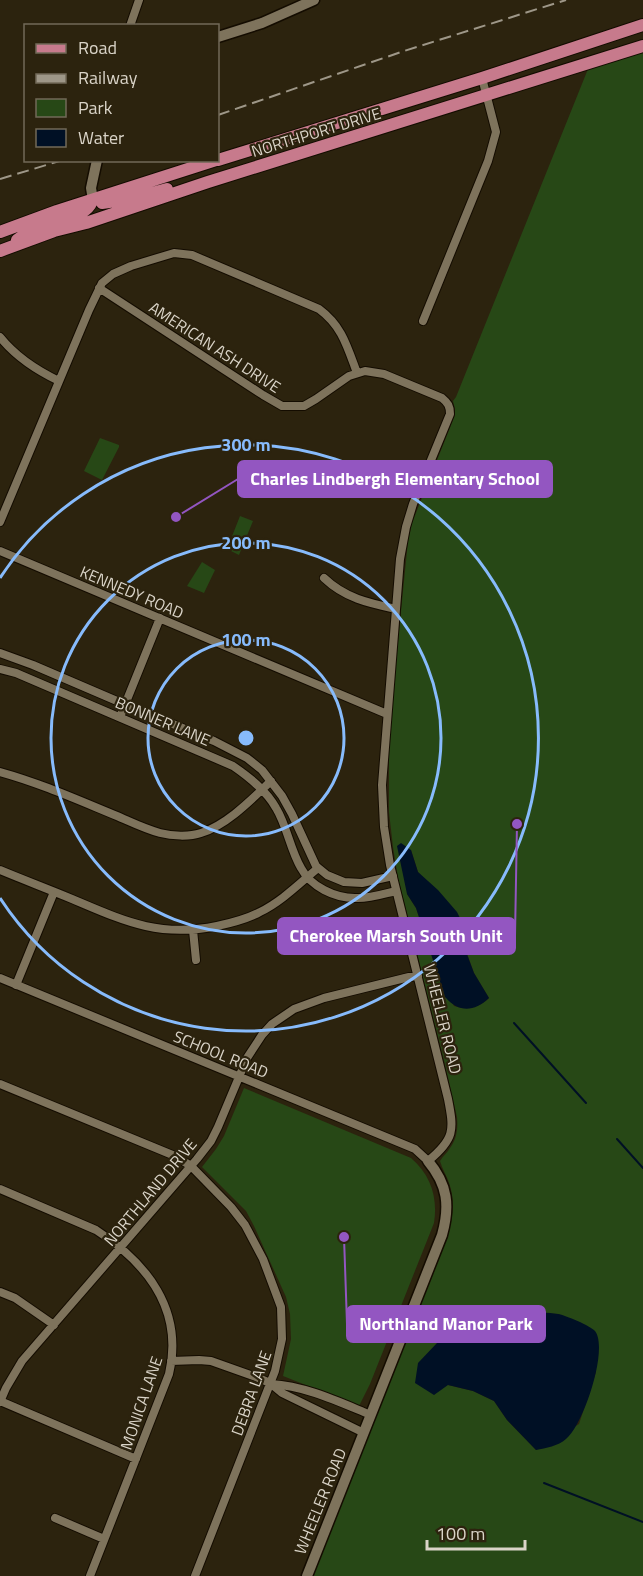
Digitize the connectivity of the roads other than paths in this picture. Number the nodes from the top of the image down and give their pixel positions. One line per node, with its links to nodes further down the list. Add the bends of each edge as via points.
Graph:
1 (139, 0): 3 (street)
2 (314, 0): 5 (street)
3 (131, 24)
4 (643, 25): 7 (main road, NORTHPORT DRIVE)
5 (219, 37)
6 (643, 46): 8 (main road, NORTHPORT DRIVE)
7 (482, 78): 8 (street); 9 (main road, NORTHPORT DRIVE)
8 (487, 96): 12 (main road, NORTHPORT DRIVE); 17 (street, via 496,132 494,143)
9 (219, 159)
10 (211, 162): 13 (main road, NORTHPORT DRIVE)
11 (96, 164): 13 (street)
12 (208, 182): 13 (main road, via 118,201); 15 (main road, NORTHPORT DRIVE)
13 (93, 200): 14 (main road, NORTHPORT DRIVE); 15 (main road, via 84,212 46,223)
14 (0, 232)
15 (0, 251)
16 (99, 288): 19 (street, AMERICAN ASH DRIVE, via 282,406 304,406); 19 (street, via 109,276 131,266 174,254 192,255 319,309 338,326); 20 (street)
17 (423, 321)
18 (0, 338): 20 (street, via 29,365)
19 (357, 373): 22 (street, WHEELER ROAD, via 384,374 442,398 449,405 450,414)
20 (59, 381): 23 (street)
21 (367, 478): 22 (street)
22 (417, 495): 26 (street, WHEELER ROAD, via 403,539)
23 (0, 522)
24 (0, 551): 27 (street, KENNEDY ROAD)
25 (324, 578): 26 (street, via 344,593)
26 (396, 609): 31 (street, WHEELER ROAD)
27 (160, 618): 30 (street); 31 (street, KENNEDY ROAD)
28 (0, 653): 30 (street, BONNER LANE)
29 (0, 669): 32 (street, BONNER LANE)
30 (124, 705): 32 (street); 34 (street, BONNER LANE, via 236,751)
31 (387, 714): 38 (street, WHEELER ROAD, via 382,802)
32 (120, 717): 35 (street, BONNER LANE, via 223,760)
33 (0, 772): 35 (street, via 171,835 193,835 212,829)
34 (271, 781): 35 (street); 36 (street, BONNER LANE)
35 (262, 790): 39 (street, BONNER LANE, via 275,807)
36 (318, 868): 38 (street, via 336,879 356,883); 39 (street)
37 (0, 870): 41 (street)
38 (393, 876): 40 (street, WHEELER ROAD)
39 (307, 877): 40 (street, via 320,888 344,897 372,897); 42 (street, via 259,913)
40 (396, 891): 44 (street, WHEELER ROAD)
41 (54, 892): 42 (street, via 134,924); 46 (street)
42 (193, 930): 43 (street)
43 (196, 960)
44 (418, 976): 47 (street, NORTHLAND DRIVE, via 324,998 279,1017 262,1035); 49 (street, WHEELER ROAD, via 452,1125 447,1141)
45 (0, 978): 46 (street, SCHOOL ROAD)
46 (16, 985): 47 (street, SCHOOL ROAD)
47 (239, 1076): 49 (street, SCHOOL ROAD, via 415,1149); 50 (street, NORTHLAND DRIVE, via 211,1141)
48 (0, 1084): 50 (street, DEBRA LANE, via 163,1150)
49 (428, 1161): 58 (street, WHEELER ROAD, via 446,1193 446,1221)
50 (191, 1166): 52 (street, NORTHLAND DRIVE); 56 (street, DEBRA LANE, via 245,1225 279,1299 282,1339)
51 (0, 1189): 52 (street, MONICA LANE, via 96,1230)
52 (120, 1248): 54 (street, NORTHLAND DRIVE); 55 (street, MONICA LANE, via 159,1291 170,1319)
53 (0, 1292): 54 (street)
54 (54, 1325): 57 (street, NORTHLAND DRIVE, via 22,1361)
55 (171, 1361): 56 (street, via 211,1361); 60 (street, MONICA LANE)
56 (270, 1383): 58 (street, via 307,1391); 59 (street, via 282,1393); 64 (street, DEBRA LANE)
57 (0, 1402): 60 (street)
58 (371, 1414): 59 (street, WHEELER ROAD)
59 (364, 1433): 65 (street, WHEELER ROAD)
60 (136, 1459): 62 (street, MONICA LANE)
61 (55, 1518): 62 (street)
62 (104, 1539): 63 (street, MONICA LANE)
63 (90, 1576)
64 (195, 1576)
65 (306, 1576)

